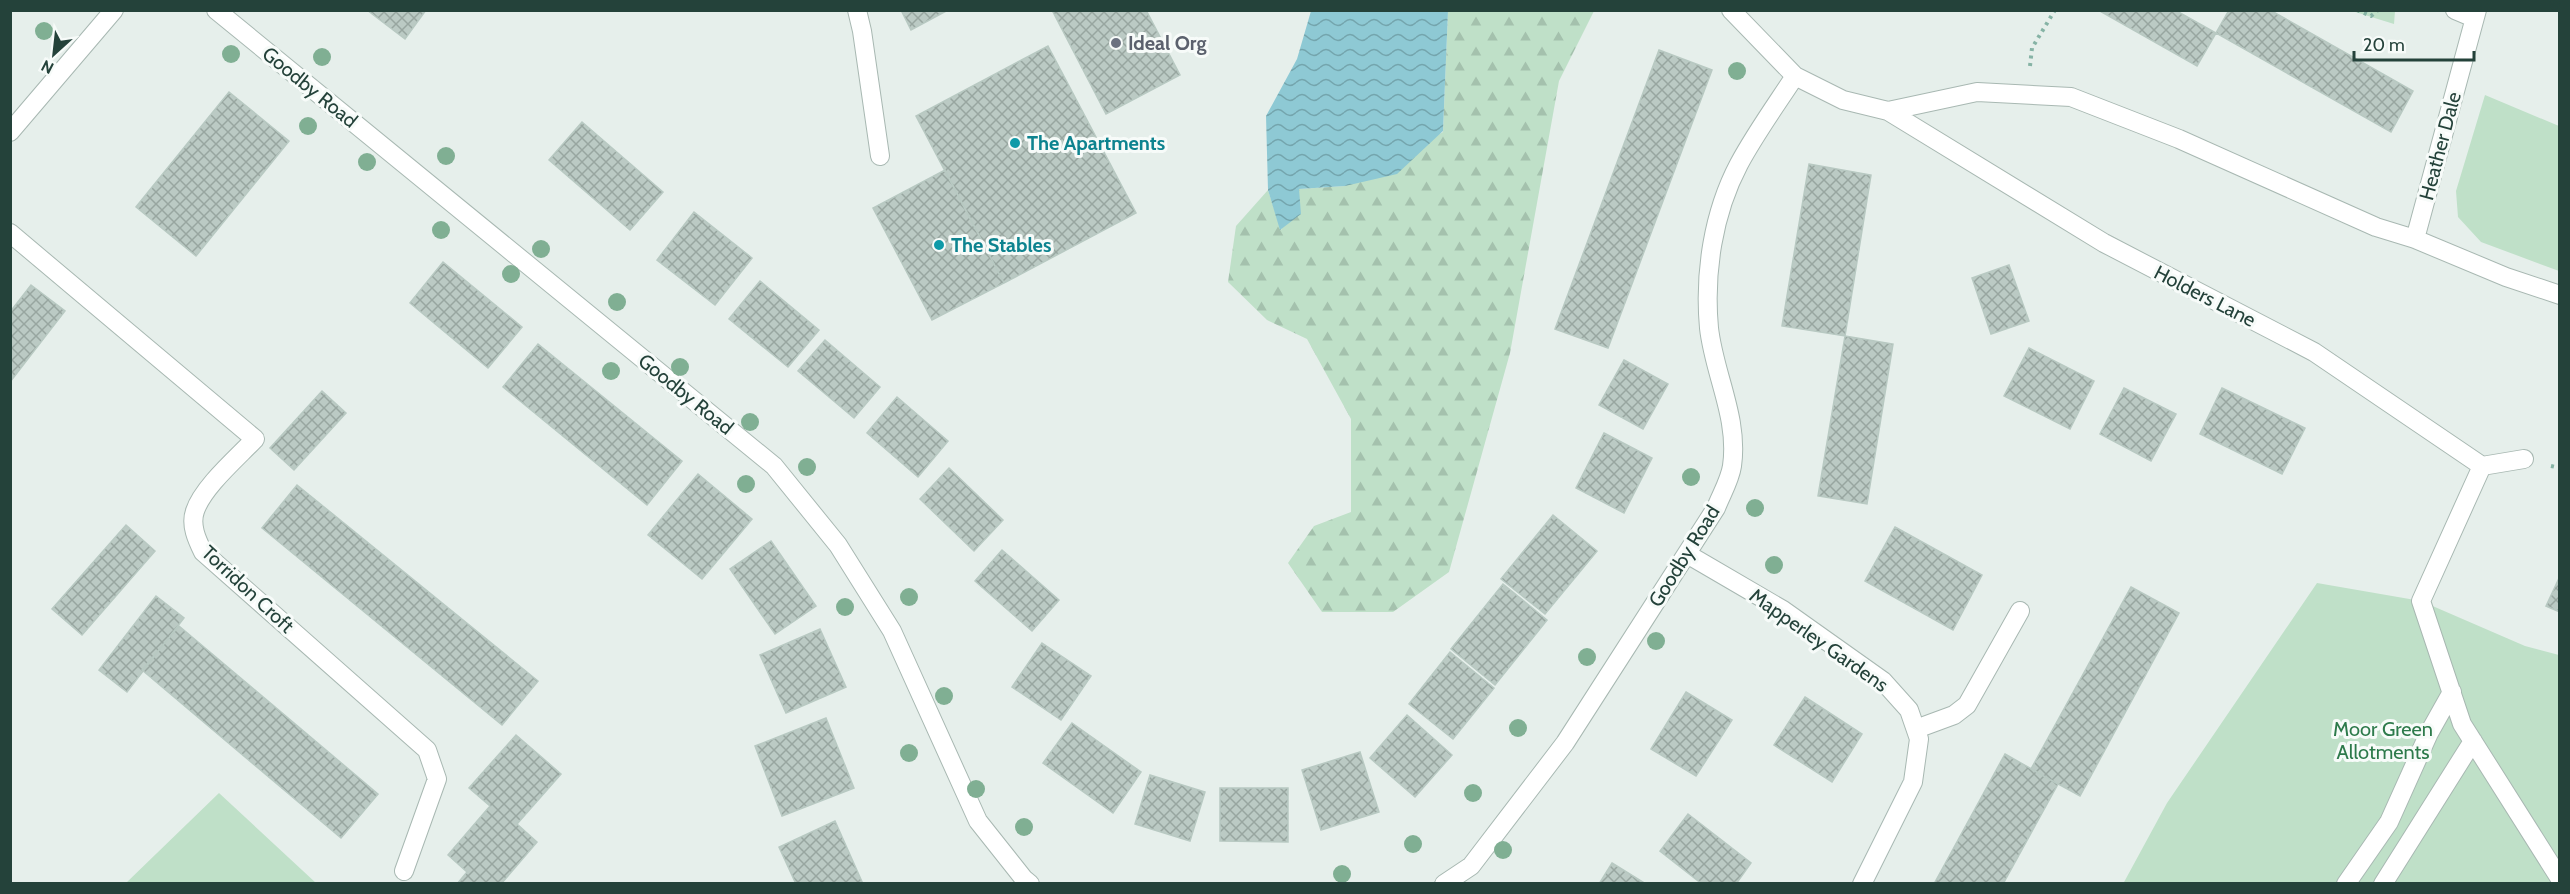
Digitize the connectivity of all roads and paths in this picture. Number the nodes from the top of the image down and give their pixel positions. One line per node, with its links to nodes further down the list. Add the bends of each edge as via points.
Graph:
1 (114, 10): 13 (street)
2 (216, 10): 27 (street, Goodby Road, via 774,466 838,545 892,631 978,822)
3 (856, 10): 14 (street)
4 (1731, 10): 10 (street, Holders Lane)
5 (2055, 10): 11 (path, via 2032,48)
6 (2357, 10): 7 (path, via 2372,16)
7 (2378, 10)
8 (2455, 10): 9 (street, Heather Dale)
9 (2475, 14): 16 (street, Heather Dale)
10 (1795, 76): 12 (street, Holders Lane, via 1843,100); 20 (street, Goodby Road, via 1738,165 1716,224 1709,274 1709,327 1732,422 1732,466 1716,508)
11 (2027, 94): 12 (street, Holders Lane, via 1977,92); 16 (street, Holders Lane, via 2071,97 2376,227)
12 (1888, 111): 19 (street, Holders Lane, via 2104,243 2314,352)
13 (10, 132)
14 (880, 156)
15 (10, 233): 25 (street, Torridon Croft, via 255,439 204,494 194,512 194,533 203,552 427,750 437,779)
16 (2415, 239): 17 (street, Holders Lane)
17 (2559, 295)
18 (2524, 459): 19 (street)
19 (2482, 466): 22 (street, via 2421,601)
20 (1686, 554): 23 (street, Mapperley Gardens, via 1783,610 1883,681 1909,710); 28 (street, Goodby Road, via 1565,743 1471,866)
21 (2020, 611): 23 (street, via 1967,705 1954,715)
22 (2452, 692): 24 (street, via 2462,724); 30 (street, via 2429,733 2390,822)
23 (1916, 729): 29 (street, Mapperley Gardens, via 1919,739 1913,782)
24 (2473, 741): 26 (street); 31 (street)
25 (404, 872)
26 (2559, 879)
27 (1030, 884)
28 (1444, 884)
29 (1862, 884)
30 (2346, 884)
31 (2383, 884)

